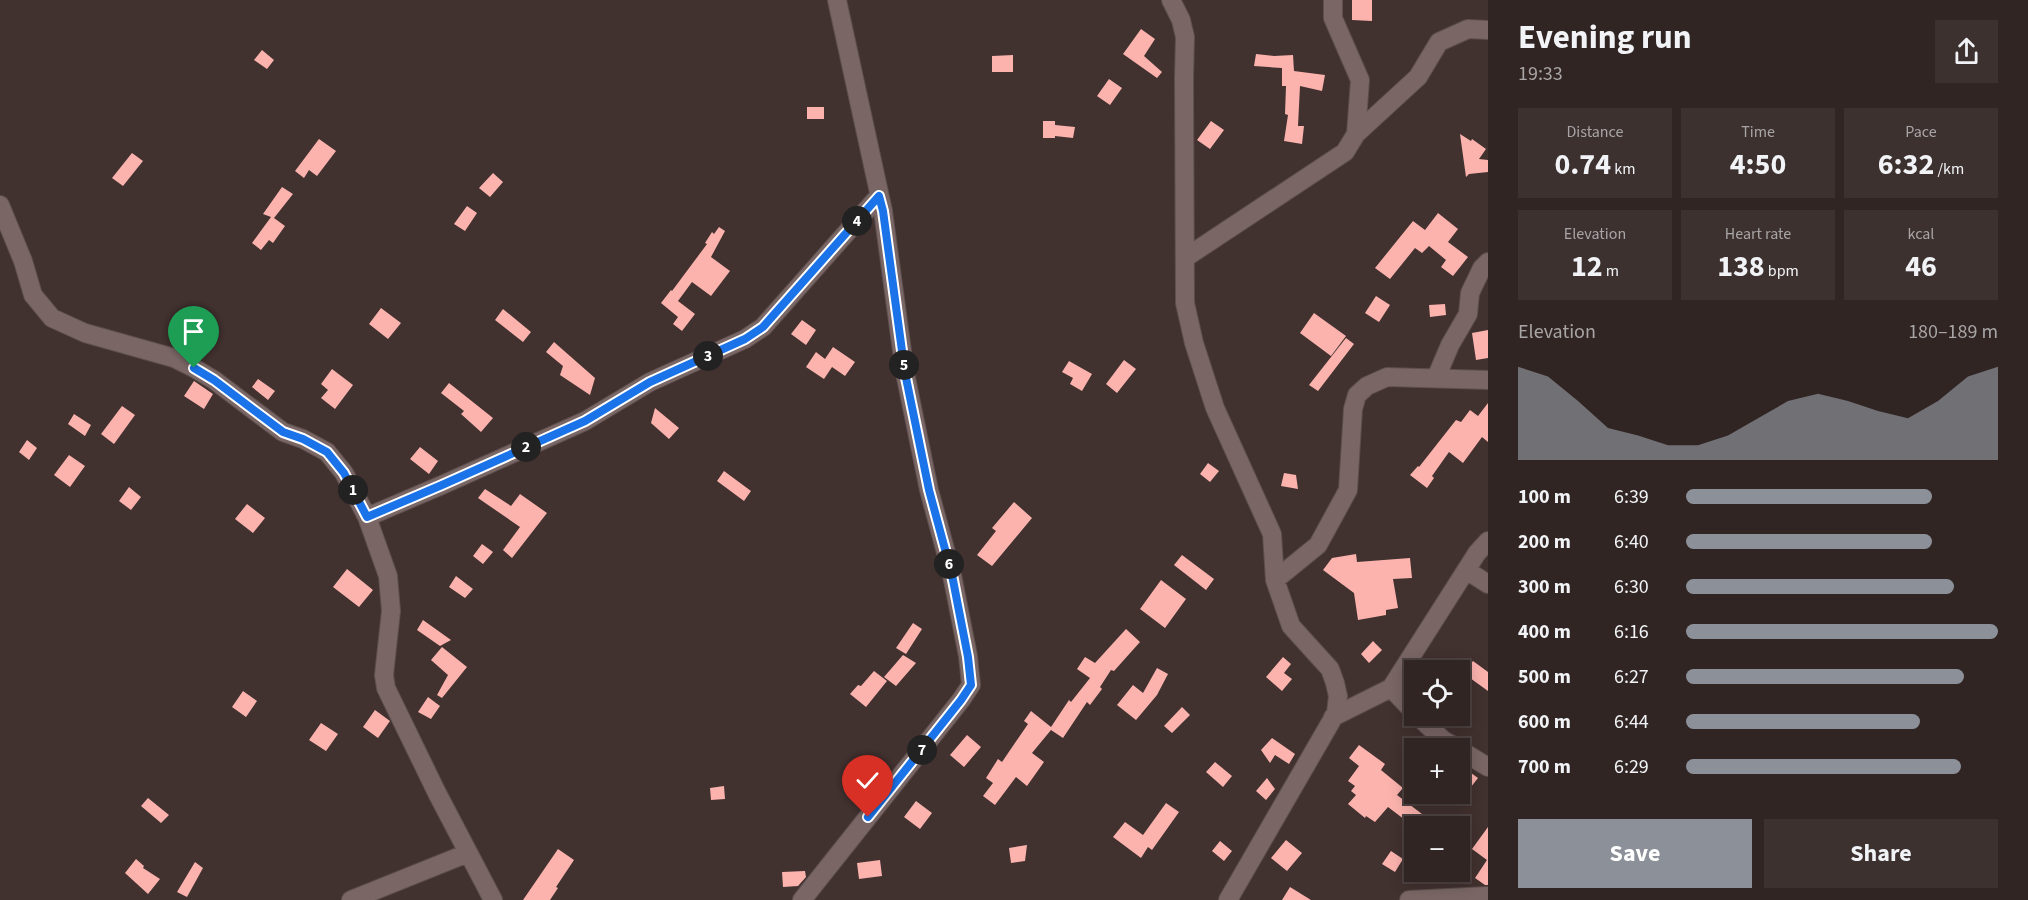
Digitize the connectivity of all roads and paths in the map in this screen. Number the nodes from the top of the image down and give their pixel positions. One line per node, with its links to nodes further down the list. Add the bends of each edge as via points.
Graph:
1 (837, 0): 6 (street)
2 (1171, 0): 8 (street, via 1182,20 1185,36)
3 (1333, 0): 5 (street, via 1333,18 1360,80)
4 (1488, 30): 5 (street, via 1468,29 1439,42 1418,77)
5 (1356, 134): 8 (street, via 1345,152)
6 (879, 196): 12 (street, via 763,327 745,339 650,382 585,421); 28 (street, via 905,373 929,490 952,575 971,685)
7 (0, 206): 12 (street, via 33,295 52,318 85,333 174,358 214,380 283,432 327,452 344,473)
8 (1185, 258): 15 (street, via 1185,303 1194,343 1215,408 1272,534)
9 (1488, 262): 10 (street, via 1470,293 1468,314)
10 (1436, 378): 11 (street); 15 (street, via 1387,377 1357,395 1348,490 1318,545)
11 (1488, 380)
12 (367, 517): 24 (street, via 388,576 391,611 386,688)
13 (1488, 540): 14 (street)
14 (1466, 570): 16 (street); 17 (street)
15 (1275, 580): 19 (street, via 1292,626 1330,669 1338,696)
16 (1488, 584)
17 (1391, 688): 18 (street); 19 (street)
18 (1404, 702)
19 (1334, 717): 29 (street)
20 (1428, 726): 21 (street)
21 (1441, 738)
22 (1470, 756): 23 (street)
23 (1488, 767)
24 (468, 853): 26 (street); 27 (street)
25 (1488, 896): 30 (street)
26 (351, 900)
27 (493, 900)
28 (802, 900)
29 (1228, 900)
30 (1408, 900)

